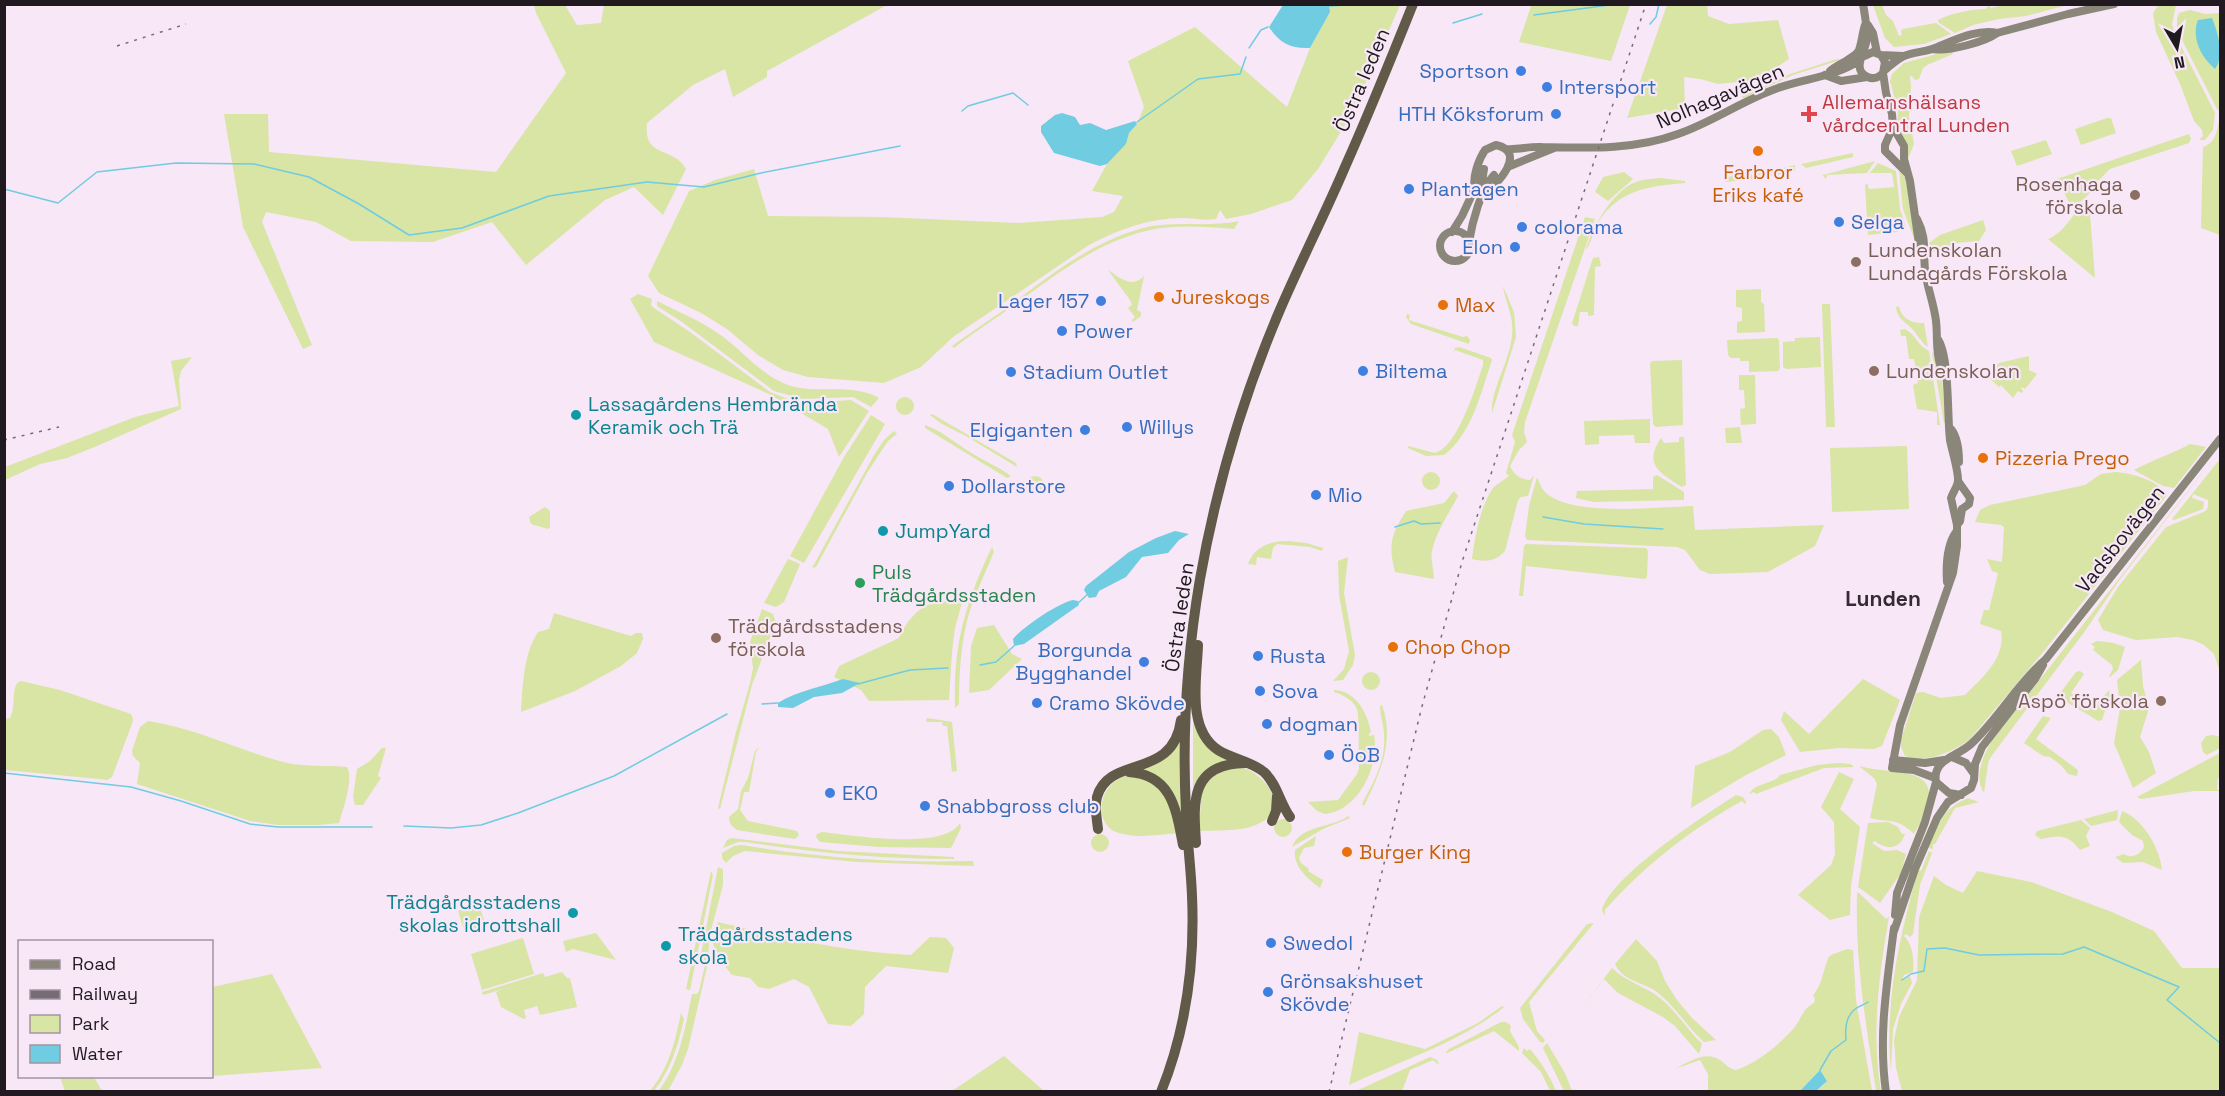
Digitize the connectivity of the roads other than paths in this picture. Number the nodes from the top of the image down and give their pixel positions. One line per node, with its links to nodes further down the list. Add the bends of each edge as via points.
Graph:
1 (1413, 4): 20 (highway, Östra leden)
2 (1863, 4): 4 (street)
3 (2114, 4): 6 (street, via 1996,33 1989,31)
4 (1867, 22): 5 (street); 7 (street); 9 (street, Nolhagavägen, via 1856,55)
5 (1879, 54): 6 (street); 7 (street, via 1868,52); 8 (street, via 1885,62)
6 (1903, 56): 8 (street)
7 (1861, 58): 9 (street, Nolhagavägen); 10 (street, via 1859,68)
8 (1884, 71): 10 (street, via 1876,78); 11 (street)
9 (1825, 75): 10 (street, Nolhagavägen); 15 (street, Nolhagavägen, via 1762,94 1695,128 1652,142)
10 (1867, 77): 11 (street)
11 (1886, 93): 12 (street)
12 (1893, 127): 13 (street); 14 (street)
13 (1889, 140): 14 (street); 19 (street, via 1885,151)
14 (1900, 140): 17 (street)
15 (1554, 148): 16 (street, Nolhagavägen); 22 (street, Nolhagavägen)
16 (1506, 149): 18 (street, via 1492,146); 22 (street, via 1510,157)
17 (1903, 152): 19 (street); 23 (street)
18 (1481, 157): 21 (street); 25 (street)
19 (1893, 157): 23 (street)
20 (1344, 169): 32 (highway, Östra leden, via 1268,346 1244,416 1214,529); 34 (highway, Östra leden, via 1279,313 1242,416 1210,528)
21 (1484, 169): 24 (street); 25 (street, via 1482,182)
22 (1508, 169): 24 (street); 26 (street, Nolhagavägen)
23 (1907, 173): 30 (street, via 1924,235 1924,258 1937,338 1941,342 1950,428 1958,446)
24 (1494, 175): 26 (street, Nolhagavägen, via 1484,188)
25 (1475, 188): 27 (street)
26 (1484, 195): 28 (street, Nolhagavägen)
27 (1452, 231): 28 (street, via 1461,232); 28 (street, via 1440,243 1448,259 1463,258)
28 (1469, 242)
29 (2220, 439): 33 (street, Vadsbovägen)
30 (1960, 491): 31 (street, via 1951,498); 31 (street, via 1969,495 1970,501)
31 (1958, 508): 37 (street, via 1947,586 1900,725)
32 (1198, 622): 36 (highway, via 1196,705 1202,733 1220,751); 46 (highway, Östra leden, via 1191,707)
33 (2046, 659): 35 (street, Vadsbovägen, via 2028,674 1973,742); 39 (street, Vadsbovägen, via 2036,679 1982,747)
34 (1190, 663): 38 (highway, via 1179,733 1173,745 1154,761); 46 (highway, Östra leden, via 1186,811)
35 (1948, 759): 37 (street); 39 (street, via 1962,761); 40 (street, via 1938,767)
36 (1249, 763): 41 (highway, via 1263,771); 46 (highway, via 1221,766 1199,784 1195,807 1200,898)
37 (1893, 764): 40 (street)
38 (1122, 771): 45 (highway, via 1097,796); 46 (highway, via 1154,777 1172,801 1185,853)
39 (1974, 775): 42 (street, via 1971,788)
40 (1936, 780): 42 (street, via 1949,792); 47 (street, via 1898,893)
41 (1277, 792): 43 (highway); 44 (highway)
42 (1961, 795): 47 (street, via 1948,802 1937,818 1914,869)
43 (1290, 817)
44 (1272, 821)
45 (1098, 829)
46 (1195, 922): 48 (highway, Östra leden, via 1187,998); 49 (highway, Östra leden, via 1191,998 1183,1041)
47 (1894, 931): 50 (street, via 1882,1030)
48 (1161, 1092)
49 (1166, 1092)
50 (1886, 1092)

